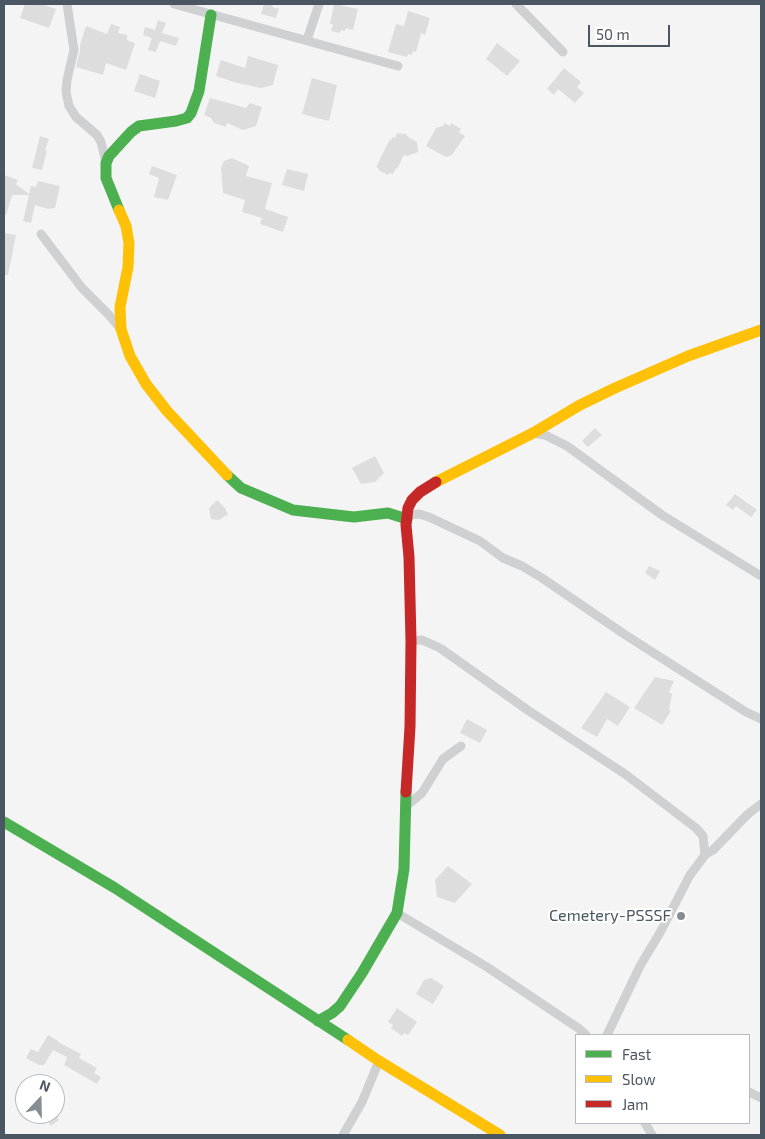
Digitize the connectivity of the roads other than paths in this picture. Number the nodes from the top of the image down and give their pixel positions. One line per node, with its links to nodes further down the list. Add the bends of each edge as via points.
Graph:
1 (67, 4): 9 (street, via 74,50 67,80 68,106 97,135)
2 (174, 4): 5 (street)
3 (319, 4): 6 (street)
4 (516, 4): 7 (street)
5 (211, 14): 6 (street); 9 (street, via 199,91 191,113 187,118 176,121 139,126)
6 (306, 40): 8 (street)
7 (563, 52)
8 (398, 66)
9 (106, 163): 11 (street, via 106,178 126,226 129,243 120,307)
10 (41, 234): 11 (street, via 82,288)
11 (121, 329): 14 (street, via 130,356 146,384 241,488 293,510 354,517 388,513)
12 (761, 330): 13 (street, via 652,371)
13 (532, 433): 14 (street, via 431,484 416,496 408,508); 15 (street, via 545,435 567,446 662,515)
14 (407, 517): 16 (street); 17 (street, via 420,514 480,541)
15 (761, 576)
16 (411, 641): 20 (street); 24 (street, via 422,640 440,648 625,774 696,828 703,836)
17 (761, 719)
18 (461, 746): 20 (street, via 443,758 422,793)
19 (761, 804): 22 (street)
20 (405, 807): 25 (street, via 404,869)
21 (761, 814): 22 (street)
22 (744, 817): 24 (street)
23 (4, 822): 26 (street, via 185,932)
24 (705, 855): 28 (street, via 687,880 662,931 640,966)
25 (397, 913): 26 (street, via 340,1006); 27 (street, via 487,967)
26 (318, 1021): 29 (street)
27 (585, 1034)
28 (607, 1034)
29 (379, 1061): 31 (street, via 362,1102); 32 (street)
30 (646, 1124): 33 (street)
31 (343, 1135)
32 (500, 1135)
33 (652, 1135)

